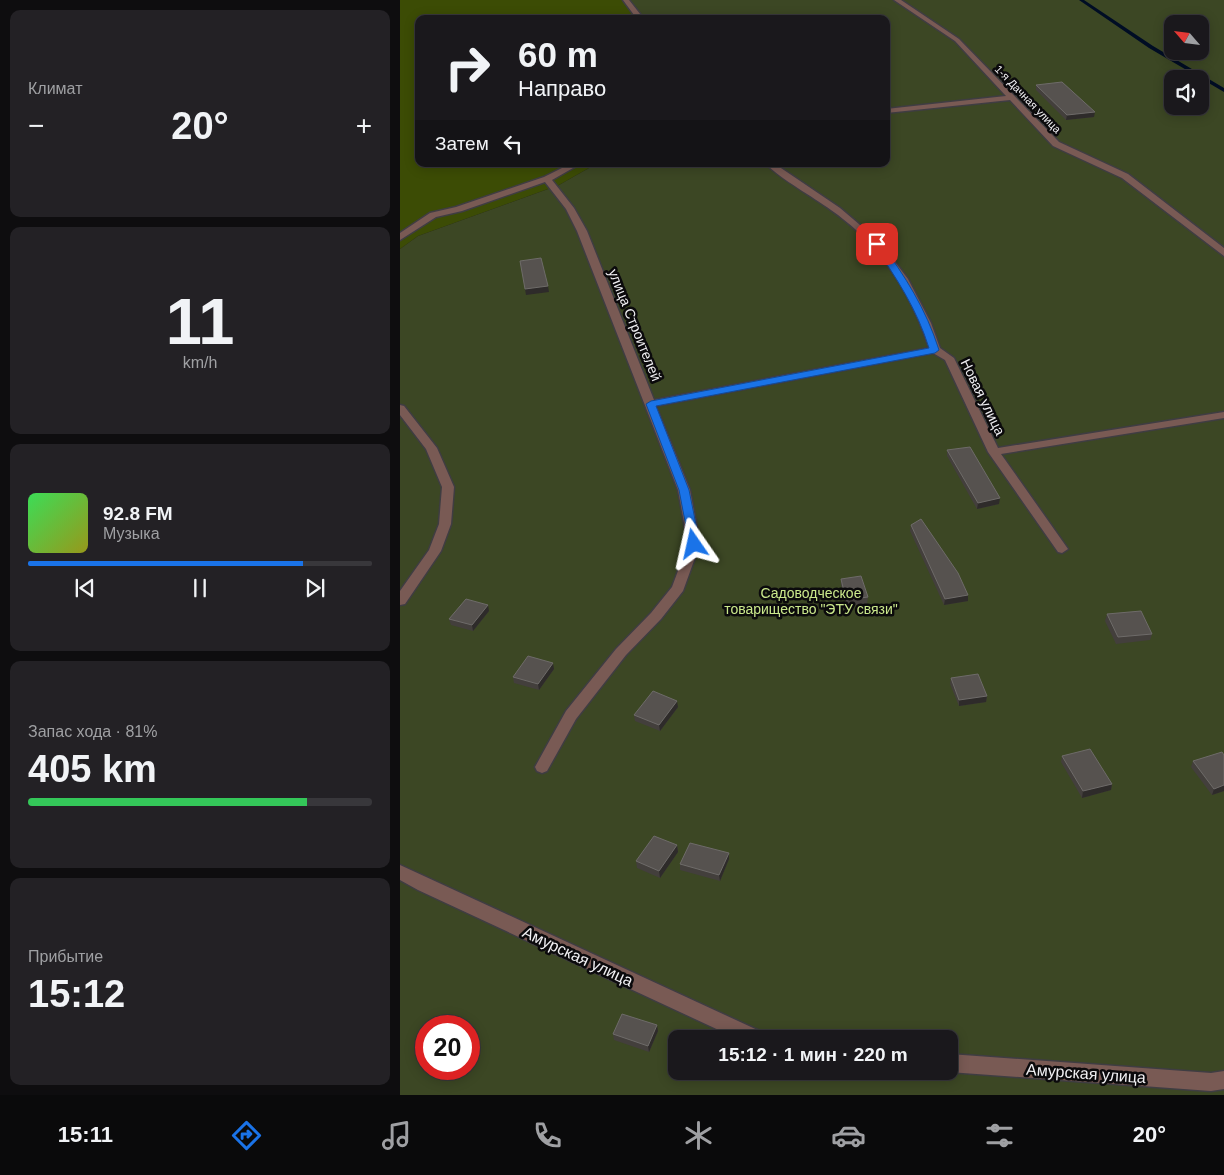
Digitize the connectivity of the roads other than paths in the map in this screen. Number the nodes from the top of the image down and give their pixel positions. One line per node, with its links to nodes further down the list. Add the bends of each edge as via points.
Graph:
1 (626, 0): 3 (street)
2 (897, 0): 4 (street, 1-я Дачная улица, via 957,40)
3 (638, 15)
4 (1011, 98): 5 (street); 10 (street, 1-я Дачная улица, via 1056,144 1125,176)
5 (890, 111)
6 (570, 167): 8 (street)
7 (774, 167): 11 (street, via 836,210 877,244 903,279 926,323)
8 (547, 179): 9 (street, via 459,209 433,214); 12 (street, улица Строителей, via 570,208 582,231)
9 (400, 237)
10 (1224, 253)
11 (935, 350): 12 (street); 15 (street, Новая улица, via 950,358)
12 (651, 404): 18 (street, улица Строителей, via 684,490 694,544 678,588 571,715)
13 (400, 408): 17 (street, via 430,448 448,487 445,524 434,551)
14 (1224, 415): 15 (street)
15 (994, 452): 16 (street, Новая улица)
16 (1062, 549)
17 (400, 601)
18 (542, 767)
19 (400, 872): 20 (street, Амурская улица)
20 (738, 1030)
21 (958, 1064): 22 (street, Амурская улица, via 1210,1082)
22 (1224, 1080)

